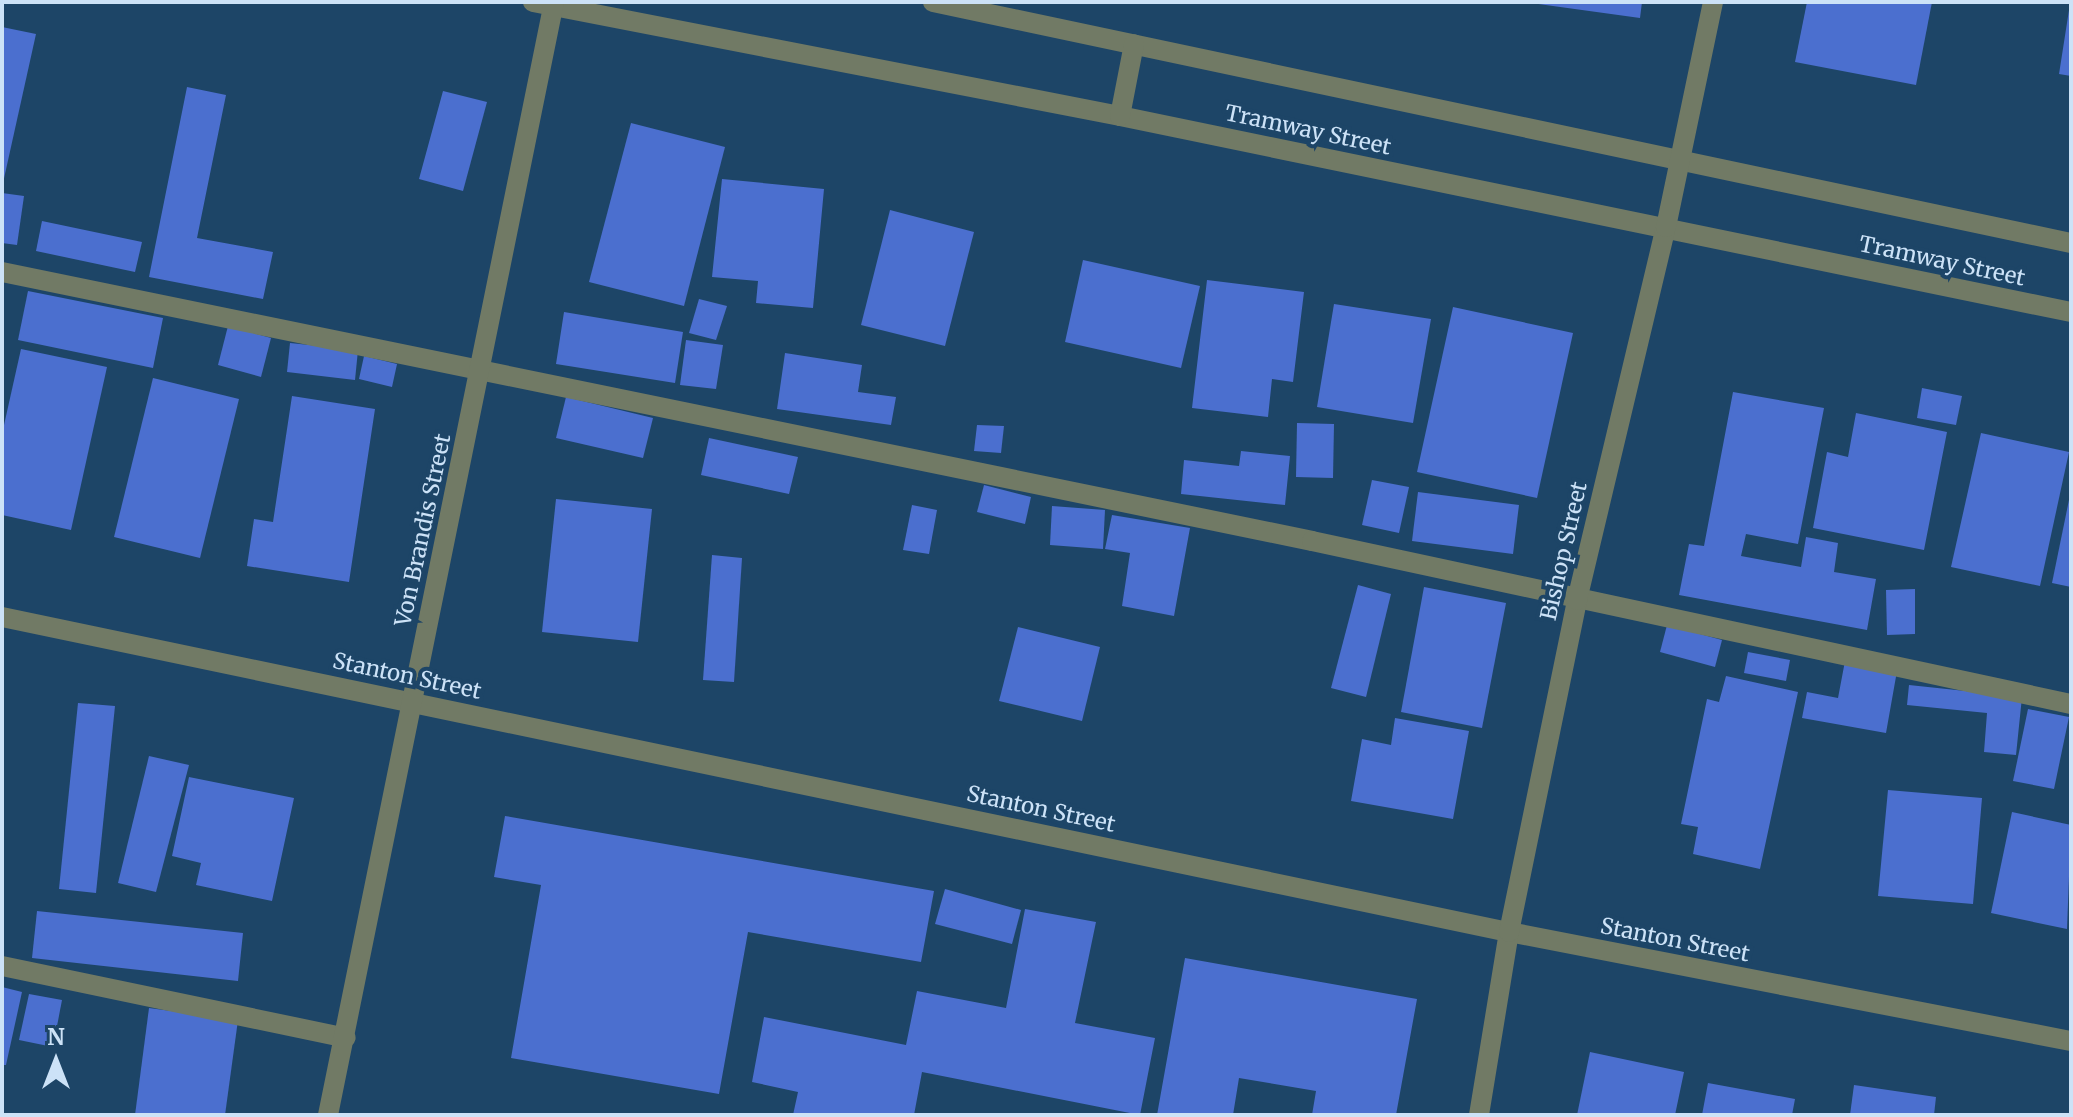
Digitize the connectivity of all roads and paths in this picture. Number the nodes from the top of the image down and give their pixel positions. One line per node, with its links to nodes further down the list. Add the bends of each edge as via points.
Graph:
1 (933, 2): 4 (street, Tramway Street)
2 (1713, 2): 6 (street, Bishop Street)
3 (547, 3): 5 (street, Tramway Street); 11 (street, Von Brandis Street)
4 (1134, 44): 5 (street); 6 (street, Tramway Street)
5 (1120, 116): 7 (street, Tramway Street)
6 (1679, 161): 7 (street, Bishop Street); 8 (street, Tramway Street)
7 (1666, 227): 10 (street, Tramway Street); 12 (street, Bishop Street)
8 (2071, 243)
9 (2, 272): 11 (street)
10 (2071, 312)
11 (480, 374): 12 (street, via 1312,541); 14 (street, Von Brandis Street)
12 (1577, 600): 15 (street); 16 (street, Bishop Street)
13 (2, 617): 14 (street, Stanton Street)
14 (412, 701): 16 (street, Stanton Street); 18 (street, Von Brandis Street)
15 (2071, 704)
16 (1509, 932): 19 (street, Stanton Street); 21 (street, Bishop Street)
17 (2, 966): 18 (street)
18 (346, 1038): 20 (street, Von Brandis Street)
19 (2071, 1041)
20 (328, 1115)
21 (1479, 1115)

